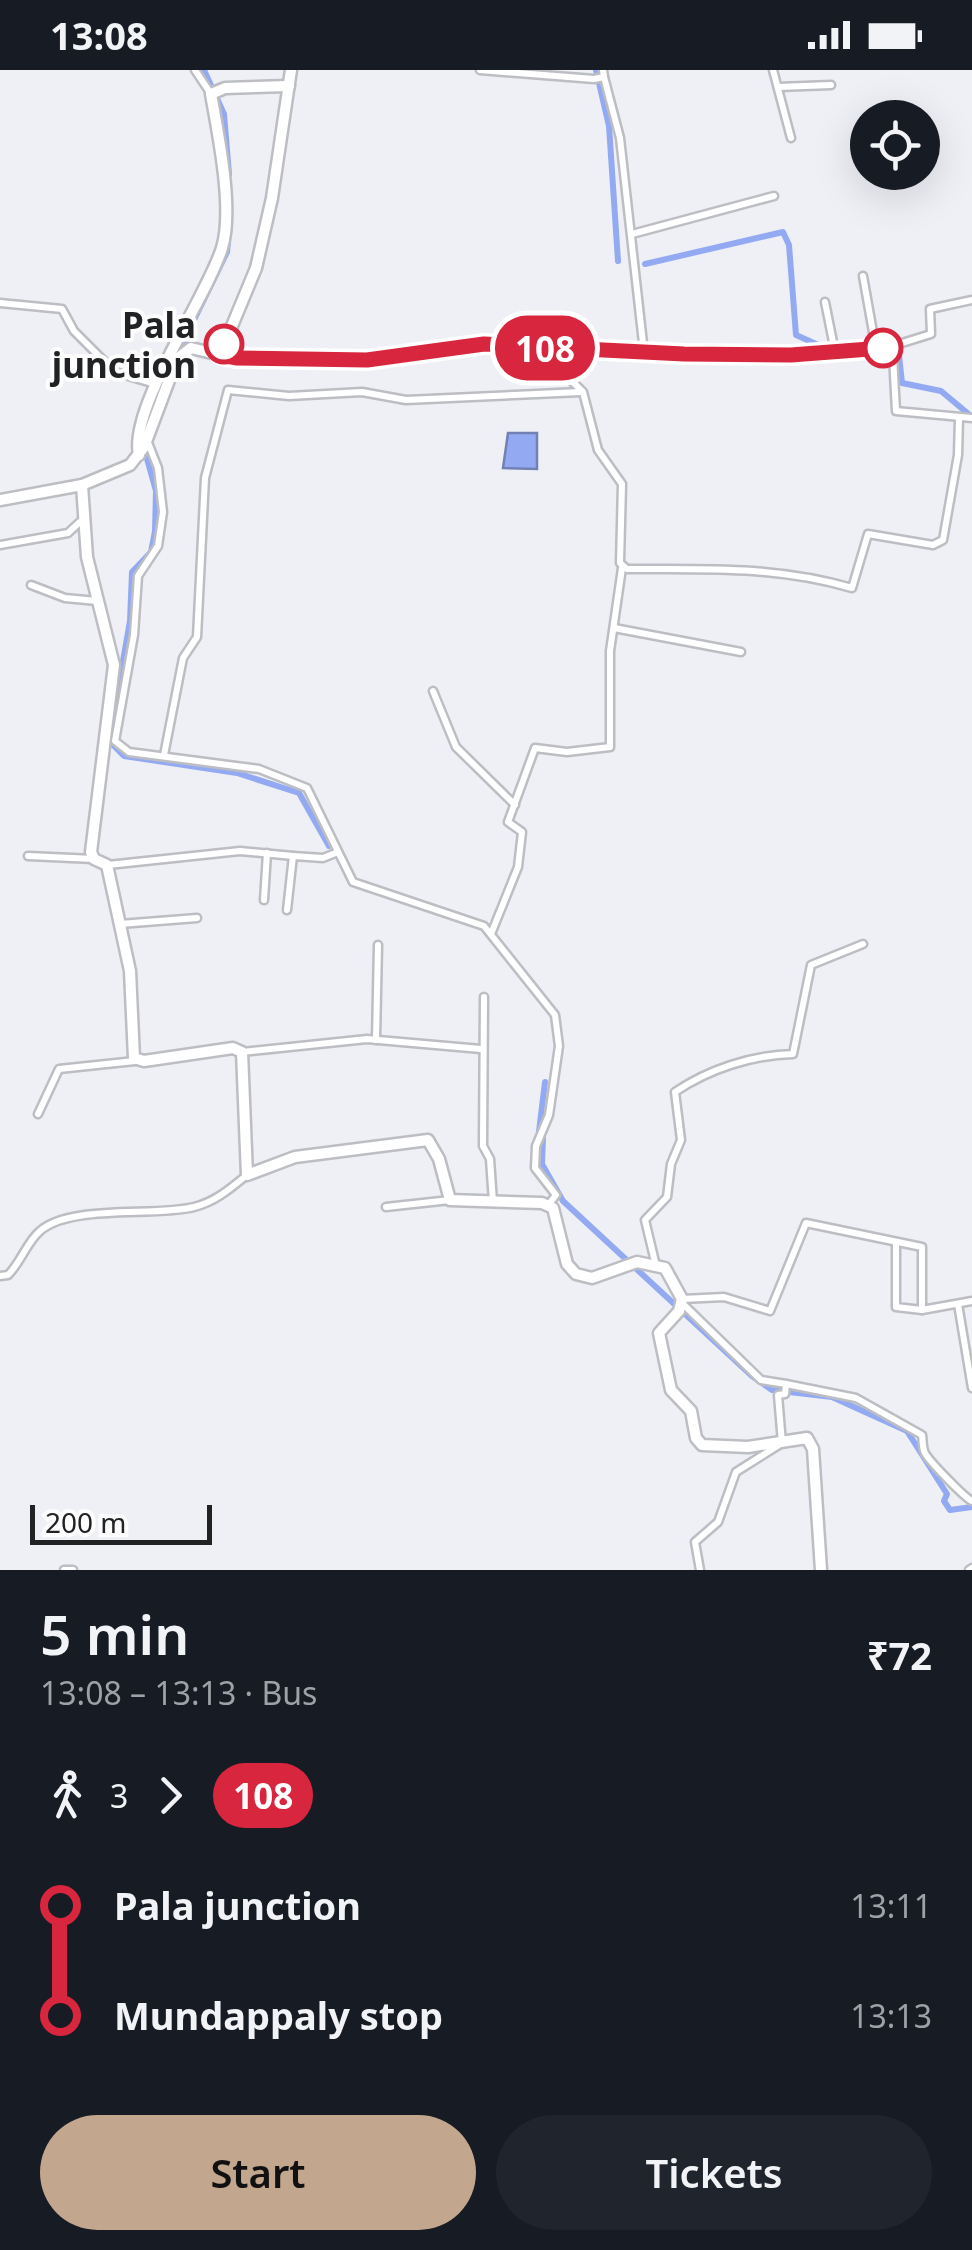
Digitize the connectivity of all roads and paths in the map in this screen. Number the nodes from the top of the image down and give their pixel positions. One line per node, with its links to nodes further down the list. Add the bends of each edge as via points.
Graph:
1 (195, 70): 9 (street)
2 (291, 70): 6 (main road)
3 (480, 70): 5 (street)
4 (773, 70): 8 (street)
5 (604, 74): 12 (street)
6 (289, 86): 9 (main road); 21 (main road, via 256,268)
7 (832, 86): 8 (street)
8 (778, 87): 10 (street)
9 (213, 93): 22 (main road, via 223,245)
10 (791, 138)
11 (774, 196): 12 (street)
12 (632, 234): 19 (street)
13 (863, 276): 18 (street)
14 (972, 300): 18 (street, via 930,309 931,334)
15 (826, 302): 20 (street)
16 (0, 303): 22 (street, via 64,311 109,367)
17 (538, 348): 19 (street); 21 (street, via 467,345 367,360); 23 (street)
18 (880, 349): 20 (street); 24 (street, via 893,356 896,410)
19 (644, 352): 20 (street)
20 (835, 352)
21 (220, 355): 25 (main road, via 192,348 177,359)
22 (156, 384): 25 (main road, via 136,444)
23 (582, 392): 30 (street, via 598,450 622,484); 36 (street, via 406,400 362,392 289,396 228,390 204,478 198,637 183,658)
24 (965, 418): 30 (street, via 944,540 932,545 868,534 852,588 767,569)
25 (144, 448): 26 (main road, via 122,470); 36 (street, via 158,468 163,512 158,546 138,576 114,741 129,752)
26 (82, 485): 27 (main road); 28 (main road)
27 (0, 500)
28 (83, 519): 29 (street, via 68,533); 32 (main road)
29 (0, 544)
30 (622, 568): 33 (street)
31 (31, 585): 32 (street)
32 (100, 601): 42 (main road, via 114,665 98,766)
33 (614, 628): 34 (street); 37 (street, via 610,747 535,748)
34 (741, 652)
35 (433, 691): 37 (street, via 456,747)
36 (164, 754): 39 (street, via 259,769 308,788)
37 (514, 805): 48 (street, via 508,822 522,832 518,867)
38 (267, 852): 41 (street); 43 (street); 44 (street)
39 (338, 852): 41 (street); 48 (street, via 353,882)
40 (28, 856): 42 (street)
41 (293, 856): 45 (street)
42 (94, 859): 43 (main road)
43 (106, 865): 47 (main road)
44 (264, 900)
45 (287, 910)
46 (198, 918): 47 (street)
47 (119, 924): 55 (main road, via 130,970)
48 (491, 934): 60 (street, via 555,1015 560,1046 535,1157 535,1168 556,1194)
49 (864, 944): 63 (street, via 811,964 793,1054 698,1076 675,1092 681,1140 667,1197 645,1220)
50 (378, 945): 52 (street)
51 (484, 997): 53 (street)
52 (376, 1040): 53 (street); 54 (street)
53 (481, 1049): 59 (street, via 483,1146)
54 (242, 1052): 55 (main road); 57 (main road)
55 (136, 1060): 56 (street, via 59,1069)
56 (38, 1114)
57 (248, 1175): 58 (main road, via 296,1157 428,1140); 64 (street, via 193,1208 50,1226)
58 (450, 1200): 59 (main road); 61 (street)
59 (493, 1204): 60 (main road)
60 (549, 1204): 63 (main road, via 570,1270 592,1278 637,1262)
61 (386, 1207)
62 (896, 1242): 66 (street, via 806,1223 770,1311 724,1297); 68 (street, via 922,1247); 68 (street, via 896,1307)
63 (656, 1267): 66 (main road, via 671,1276)
64 (0, 1276)
65 (972, 1302): 67 (street)
66 (681, 1304): 69 (street, via 762,1380); 71 (main road, via 660,1338 670,1390 691,1411 696,1438 707,1447)
67 (958, 1304): 68 (street); 70 (street)
68 (922, 1310)
69 (786, 1387): 71 (street, via 778,1395); 72 (street, via 856,1398 922,1435 925,1452 954,1489)
70 (972, 1388)
71 (782, 1443): 75 (street, via 736,1472 718,1522 694,1542); 76 (main road, via 807,1438 812,1449)
72 (972, 1500)
73 (64, 1570): 74 (street)
74 (73, 1570)
75 (700, 1570)
76 (821, 1570)

